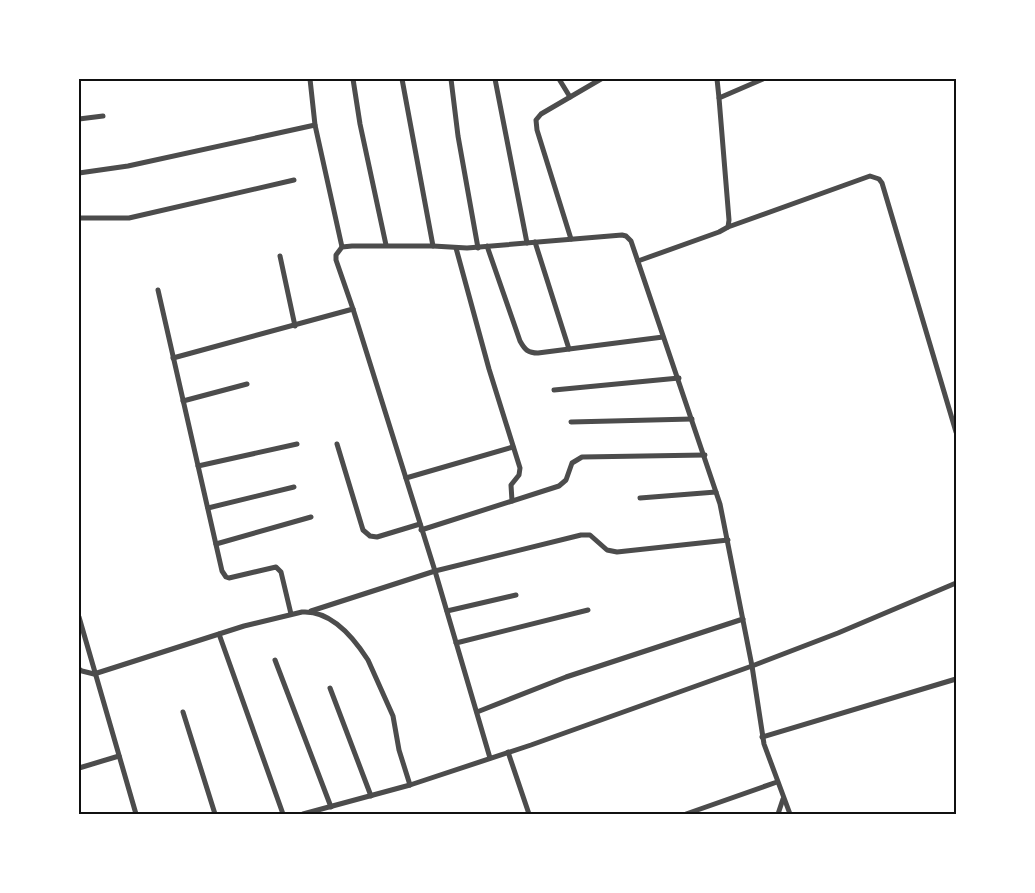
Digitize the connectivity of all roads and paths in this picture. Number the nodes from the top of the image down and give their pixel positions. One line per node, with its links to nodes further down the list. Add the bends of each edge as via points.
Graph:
1 (310, 79): 14 (street)
2 (353, 79): 22 (street)
3 (402, 79): 23 (street)
4 (451, 79): 27 (street)
5 (495, 79): 21 (street)
6 (559, 79): 10 (street)
7 (601, 79): 10 (street)
8 (717, 79): 11 (street)
9 (763, 79): 11 (street)
10 (570, 97): 19 (street, via 540,114 536,124)
11 (719, 98): 18 (street)
12 (103, 116): 13 (street)
13 (79, 119)
14 (315, 125): 15 (street, via 137,165); 25 (street)
15 (79, 173)
16 (294, 180): 17 (street, via 129,218)
17 (79, 218)
18 (728, 227): 29 (street); 42 (street, via 870,176 878,178)
19 (571, 239): 20 (street); 29 (street, via 626,236)
20 (535, 242): 21 (street); 34 (street)
21 (527, 243): 24 (street)
22 (386, 245): 23 (street); 25 (street)
23 (434, 246): 26 (street)
24 (486, 246): 27 (street); 34 (street, via 524,347 531,353)
25 (342, 247): 31 (street, via 336,260)
26 (456, 248): 27 (street); 45 (street)
27 (478, 248)
28 (280, 256): 32 (street)
29 (638, 261): 33 (street)
30 (158, 290): 35 (street)
31 (353, 310): 32 (street); 48 (street)
32 (295, 326): 35 (street)
33 (663, 337): 34 (street); 36 (street)
34 (570, 349)
35 (173, 358): 39 (street)
36 (679, 378): 38 (street); 40 (street)
37 (247, 384): 39 (street)
38 (554, 390)
39 (183, 401): 47 (street)
40 (692, 419): 41 (street); 46 (street)
41 (571, 422)
42 (956, 432)
43 (297, 444): 47 (street)
44 (337, 444): 55 (street, via 363,530 377,537)
45 (513, 447): 48 (street); 52 (street, via 520,472 511,485)
46 (705, 455): 50 (street); 52 (street, via 582,457 572,463 562,484)
47 (198, 466): 53 (street)
48 (406, 478): 55 (street)
49 (294, 488): 53 (street)
50 (716, 492): 51 (street); 56 (street)
51 (640, 498)
52 (512, 501): 55 (street)
53 (208, 508): 57 (street)
54 (311, 517): 57 (street)
55 (420, 527): 58 (street)
56 (728, 540): 58 (street, via 617,552 607,550 587,534); 66 (street)
57 (216, 544): 64 (street, via 226,577 273,567 279,569)
58 (435, 571): 62 (street); 63 (street)
59 (956, 582): 70 (street)
60 (516, 595): 62 (street)
61 (588, 610): 68 (street)
62 (446, 611): 68 (street)
63 (310, 612): 64 (street); 83 (street, via 339,625 368,660 392,716)
64 (291, 614): 67 (street)
65 (79, 618): 72 (street)
66 (743, 619): 70 (street); 76 (street, via 566,678)
67 (220, 634): 72 (street); 90 (street)
68 (456, 643): 76 (street)
69 (275, 660): 86 (street)
70 (752, 666): 77 (street); 78 (street)
71 (79, 669): 72 (street)
72 (94, 674): 79 (street)
73 (956, 679): 77 (street)
74 (330, 688): 84 (street)
75 (183, 712): 89 (street)
76 (477, 712): 80 (street)
77 (762, 737): 82 (street)
78 (508, 752): 80 (street); 92 (street)
79 (119, 756): 81 (street); 88 (street)
80 (490, 758): 83 (street)
81 (79, 768)
82 (777, 782): 85 (street); 87 (street)
83 (410, 785): 84 (street)
84 (371, 796): 86 (street)
85 (783, 799): 94 (street); 95 (street)
86 (332, 807): 91 (street)
87 (699, 812): 93 (street)
88 (136, 814)
89 (215, 814)
90 (283, 814)
91 (303, 814)
92 (529, 814)
93 (686, 814)
94 (778, 814)
95 (790, 814)

